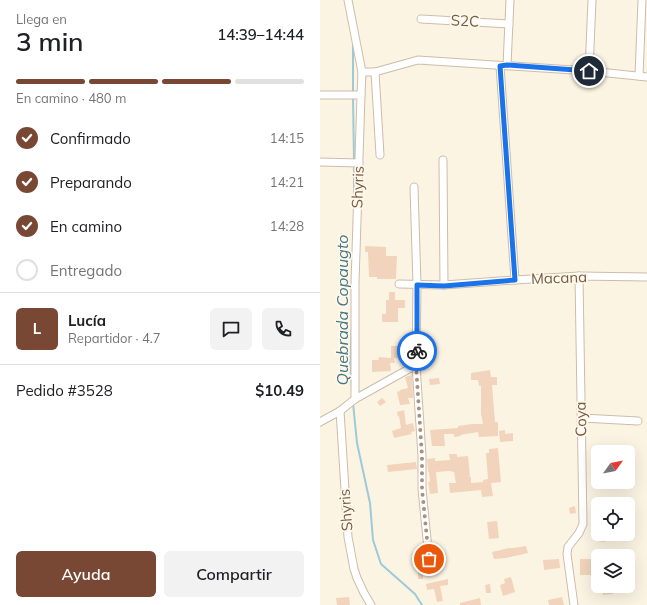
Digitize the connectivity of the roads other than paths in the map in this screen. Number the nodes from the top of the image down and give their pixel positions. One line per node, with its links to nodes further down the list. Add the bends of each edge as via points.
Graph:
1 (348, 0): 9 (street, Shyris)
2 (510, 0): 6 (street)
3 (592, 0): 8 (street)
4 (642, 0): 11 (street)
5 (421, 19): 6 (street, S2C)
6 (509, 24): 7 (street)
7 (504, 65): 8 (street); 10 (street, via 418,60); 22 (street)
8 (589, 71): 11 (street)
9 (362, 72): 10 (street); 14 (street, Shyris)
10 (375, 72): 15 (street)
11 (639, 76): 12 (street)
12 (647, 77)
13 (320, 95): 14 (street)
14 (361, 95): 18 (street, Shyris)
15 (380, 155)
16 (443, 160): 25 (street)
17 (320, 162): 18 (street)
18 (359, 163): 27 (street, Shyris)
19 (414, 187): 24 (street)
20 (579, 276): 21 (street, Macana); 22 (street, Macana); 29 (street, Coya)
21 (647, 277)
22 (515, 280): 25 (street, Macana)
23 (399, 284): 24 (street, Macana)
24 (417, 285): 25 (street, Macana); 26 (street)
25 (444, 286)
26 (416, 365): 27 (street); 32 (street, via 422,489)
27 (355, 399): 28 (street)
28 (340, 411): 31 (street); 33 (street, Shyris, via 348,537 357,578)
29 (582, 418): 30 (street); 34 (street, Coya, via 583,524 568,547 567,554)
30 (638, 421)
31 (320, 422)
32 (429, 559)
33 (372, 605)
34 (574, 605)

